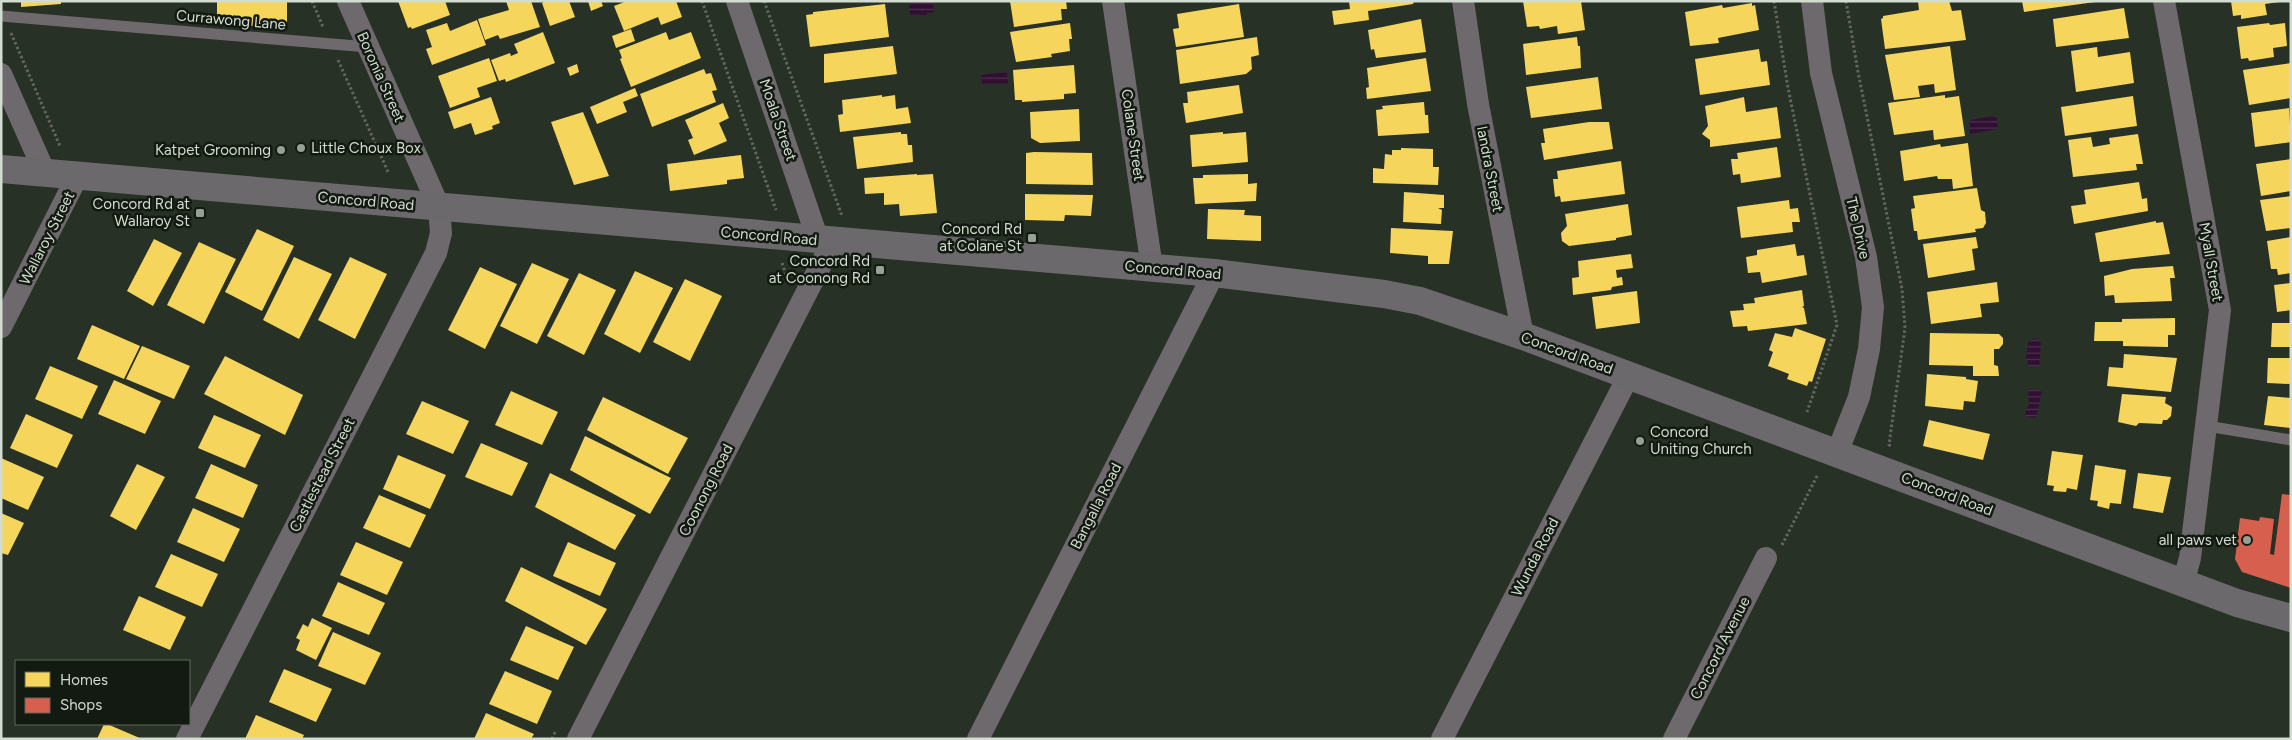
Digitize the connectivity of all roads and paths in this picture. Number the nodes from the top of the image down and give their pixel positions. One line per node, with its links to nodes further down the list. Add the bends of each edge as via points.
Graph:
1 (312, 1): 12 (path)
2 (348, 1): 13 (street, Boronia Street)
3 (702, 1): 21 (path)
4 (737, 1): 23 (street, Moala Street)
5 (764, 1): 22 (path)
6 (1114, 1): 24 (street, Colane Street)
7 (1462, 1): 27 (street, Iandra Street, via 1478,104)
8 (1774, 1): 29 (path, via 1788,88 1837,324)
9 (1812, 1): 32 (street, The Drive, via 1821,72 1866,258 1873,307 1869,349 1859,397)
10 (2164, 1): 30 (street, Myall Street, via 2220,310)
11 (3, 16): 12 (lane, Currawong Lane); 15 (path)
12 (331, 44): 13 (lane, Currawong Lane); 18 (path)
13 (368, 47): 20 (street, Boronia Street)
14 (1, 74): 17 (street)
15 (60, 146)
16 (1, 169): 17 (main road, Concord Road)
17 (45, 173): 19 (main road, Concord Road)
18 (389, 174)
19 (78, 175): 20 (main road, Concord Road); 26 (street, Wallaroy Street)
20 (439, 207): 23 (main road, Concord Road); 37 (street, Castlestead Street, via 441,233 436,253)
21 (776, 210)
22 (842, 216)
23 (825, 240): 24 (main road, Concord Road); 38 (street, Coonong Road)
24 (1152, 268): 25 (main road, Concord Road)
25 (1214, 273): 27 (main road, Concord Road, via 1384,294 1456,312); 39 (street, Bangalla Road)
26 (1, 327)
27 (1523, 336): 28 (main road, Concord Road)
28 (1629, 375): 32 (main road, Concord Road); 40 (street, Wunda Road)
29 (1807, 412)
30 (2207, 426): 31 (lane); 35 (street, Myall Street, via 2190,558)
31 (2291, 440)
32 (1837, 453): 35 (main road, Concord Road)
33 (1818, 474): 34 (path, via 1781,548)
34 (1766, 558): 41 (street, Concord Avenue)
35 (2183, 583): 36 (main road, Concord Road)
36 (2291, 618)
37 (187, 739)
38 (578, 739)
39 (978, 739)
40 (1442, 739)
41 (1674, 739)

